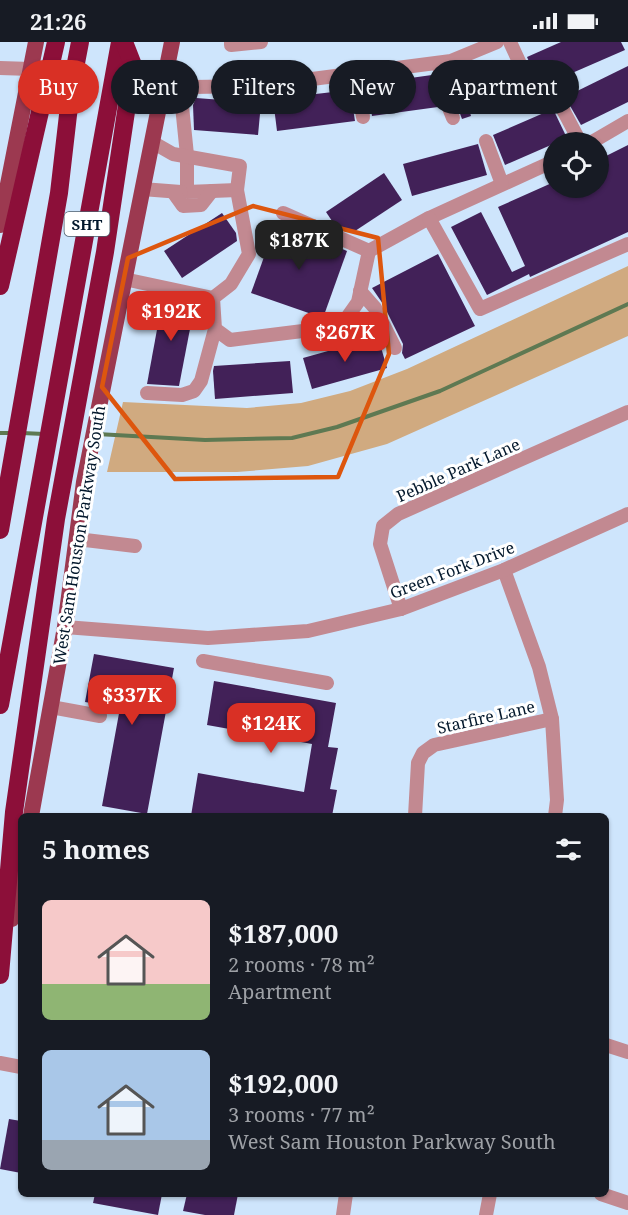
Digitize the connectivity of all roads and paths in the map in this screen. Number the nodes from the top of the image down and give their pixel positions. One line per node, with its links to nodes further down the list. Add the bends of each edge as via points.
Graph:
1 (36, 42): 10 (main road)
2 (56, 42): 39 (highway)
3 (80, 42): 47 (highway, SHT, via 59,193)
4 (122, 42): 55 (highway, SHT); 63 (highway, via 134,65 105,252 56,519 14,812)
5 (172, 42): 26 (main road, West Sam Houston Parkway South)
6 (231, 42): 7 (street)
7 (261, 42)
8 (497, 42): 11 (street)
9 (510, 42): 12 (street)
10 (33, 60)
11 (453, 60)
12 (518, 60)
13 (0, 68): 14 (street)
14 (18, 69)
15 (329, 77): 27 (street, via 258,86 192,87 182,106)
16 (22, 114): 35 (main road)
17 (363, 114): 20 (street)
18 (451, 114): 21 (street)
19 (565, 114): 23 (street)
20 (363, 117)
21 (453, 118)
22 (628, 121): 24 (street)
23 (575, 132)
24 (609, 132)
25 (486, 141): 29 (street)
26 (152, 142): 27 (street, via 173,154); 30 (main road, West Sam Houston Parkway South)
27 (187, 155): 31 (street, via 240,166); 32 (street)
28 (543, 166): 29 (street)
29 (502, 184): 34 (street)
30 (142, 189): 32 (street); 38 (main road, West Sam Houston Parkway South)
31 (237, 190): 32 (street); 41 (street, via 249,254 231,284)
32 (180, 192)
33 (282, 213): 37 (street)
34 (429, 218): 36 (street, via 480,309); 37 (street)
35 (0, 225)
36 (628, 244)
37 (369, 251): 40 (street)
38 (124, 279): 41 (street); 48 (main road, West Sam Houston Parkway South, via 84,482)
39 (0, 286)
40 (360, 291): 42 (street, via 358,303 346,319 319,328 230,340); 43 (street, via 375,308)
41 (213, 298): 42 (street)
42 (216, 328): 44 (street, via 201,381 194,391 182,395)
43 (395, 348)
44 (147, 393)
45 (628, 412): 51 (street, Pebble Park Lane, via 399,514 383,526 380,544)
46 (628, 514): 50 (street, Green Fork Drive)
47 (0, 530)
48 (77, 539): 49 (street); 52 (main road, West Sam Houston Parkway South)
49 (135, 546)
50 (504, 570): 51 (street, Green Fork Drive); 58 (street, via 539,667)
51 (401, 609): 52 (street, Green Fork Drive, via 308,631 208,638)
52 (65, 627): 56 (main road, West Sam Houston Parkway South)
53 (203, 661): 54 (street)
54 (327, 683)
55 (0, 705)
56 (51, 707): 57 (street); 59 (main road, West Sam Houston Parkway South)
57 (100, 716)
58 (552, 718): 60 (street, Starfire Lane, via 434,745 418,763); 61 (street)
59 (32, 813)
60 (415, 813)
61 (555, 813)
62 (18, 887): 64 (main road)
63 (0, 975)
64 (0, 988)
65 (609, 1046): 66 (street)
66 (628, 1052)
67 (0, 1062): 68 (street)
68 (18, 1066)
69 (345, 1197): 73 (street)
70 (489, 1197): 74 (street)
71 (609, 1197): 72 (street)
72 (628, 1203)
73 (342, 1215)
74 (486, 1215)

